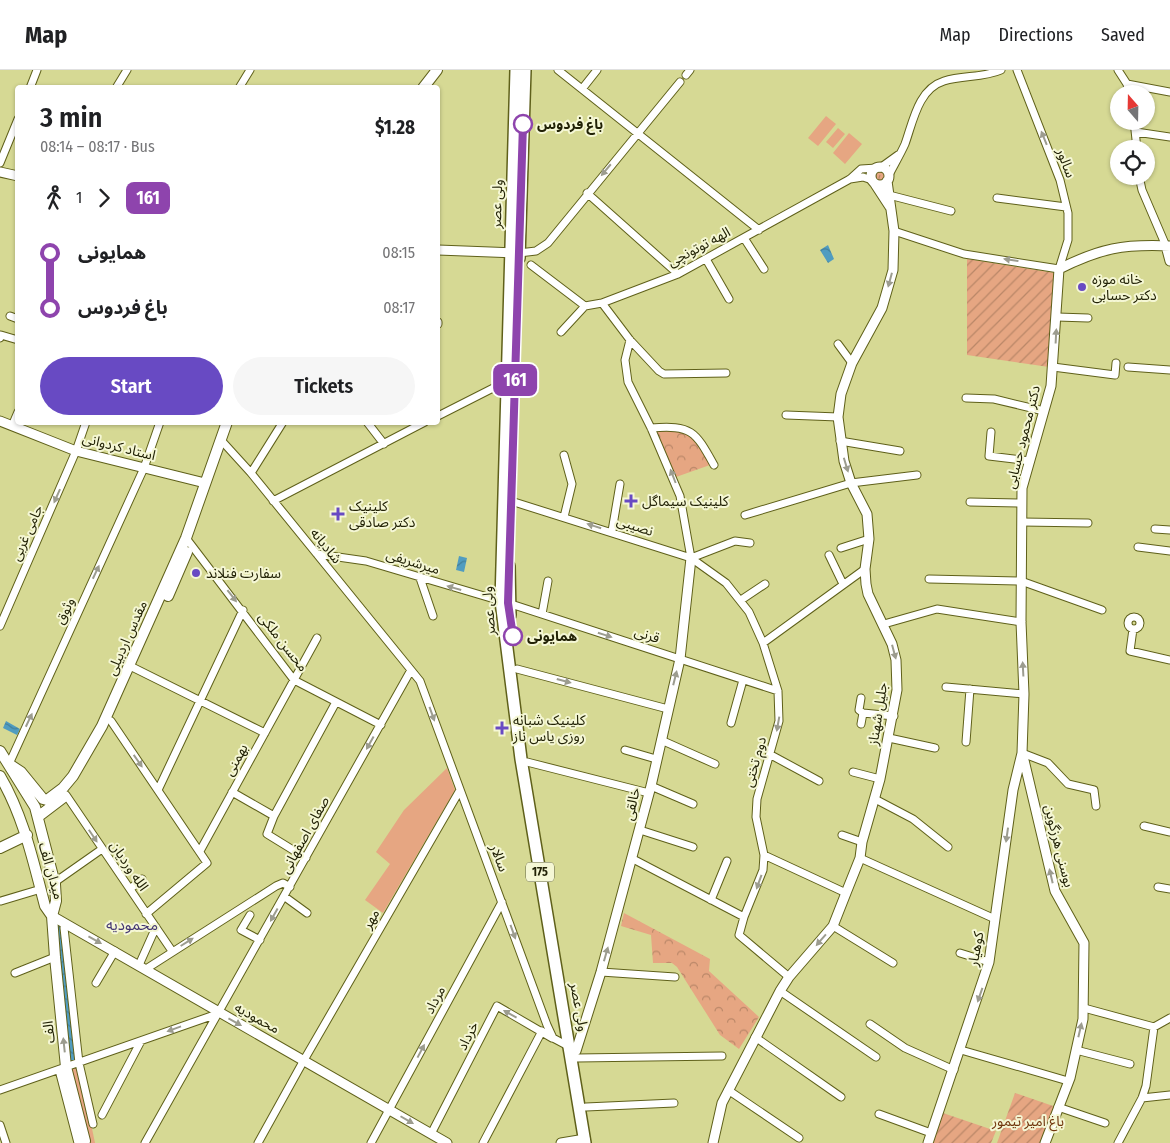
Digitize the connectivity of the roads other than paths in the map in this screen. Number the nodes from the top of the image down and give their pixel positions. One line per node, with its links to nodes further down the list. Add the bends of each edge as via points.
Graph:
1 (37, 70): 14 (street)
2 (127, 70): 15 (street)
3 (250, 70): 16 (street)
4 (437, 70): 17 (main road)
5 (516, 70): 68 (main road, ولی عصر / 175)
6 (525, 70): 45 (main road, ولی عصر / 175)
7 (558, 70): 18 (street)
8 (597, 70): 18 (street)
9 (1001, 70): 25 (street, via 952,78 935,85 917,108)
10 (1017, 70): 37 (street, سالور, one-way to 10, via 1060,180)
11 (1118, 70): 13 (street)
12 (680, 82): 22 (street)
13 (1127, 84): 19 (street)
14 (31, 85)
15 (118, 85)
16 (241, 85)
17 (425, 85)
18 (582, 89): 22 (street)
19 (1170, 92)
20 (15, 126): 26 (street)
21 (1136, 132): 23 (street); 24 (street)
22 (638, 133): 34 (street, one-way to 34); 40 (street)
23 (1170, 137)
24 (1136, 140)
25 (900, 153): 27 (street); 30 (street)
26 (0, 163)
27 (878, 168): 30 (street, via 886,170); 31 (street, الهه توتونچی, via 861,169); 32 (street, via 871,175)
28 (0, 172): 29 (street)
29 (15, 175)
30 (888, 178): 32 (street, via 880,185); 35 (street, جلیل شهناز)
31 (850, 179): 32 (street, via 863,177); 40 (street, الهه توتونچی)
32 (874, 182): 38 (street, جلیل شهناز)
33 (1141, 185): 43 (street)
34 (587, 193): 45 (street, via 548,243 536,250); 51 (street)
35 (889, 195): 38 (street, جلیل شهناز); 39 (street)
36 (997, 198): 37 (street)
37 (1066, 207): 50 (street, سالور, via 1068,240)
38 (891, 210): 41 (street, جلیل شهناز)
39 (951, 211)
40 (759, 230): 42 (street, الهه توتونچی)
41 (894, 232): 50 (street, one-way to 41, via 964,254); 62 (street, جلیل شهناز, one-way to 62, via 890,284 882,308)
42 (744, 238): 46 (street, الهه توتونچی); 49 (street)
43 (1168, 246): 47 (street); 50 (street, via 1138,244 1101,250)
44 (440, 250): 45 (street)
45 (519, 253): 101 (main road, ولی عصر / 175)
46 (706, 259): 51 (street, الهه توتونچی); 52 (street)
47 (1170, 261)
48 (531, 265): 54 (street)
49 (764, 269)
50 (1060, 269): 55 (street, دکتر محمود حسابی)
51 (678, 274): 53 (street, الهه توتونچی)
52 (729, 299)
53 (602, 303): 54 (street, الهه توتونچی); 60 (street)
54 (585, 306): 57 (street)
55 (1057, 317): 56 (street); 65 (street, دکتر محمود حسابی, one-way to 55)
56 (1088, 318)
57 (561, 332)
58 (0, 338): 59 (street, via 1,335)
59 (15, 339)
60 (630, 340): 67 (street, via 664,374); 84 (street, via 625,360 628,382)
61 (838, 344): 62 (street)
62 (852, 363): 73 (street, جلیل شهناز, via 841,394)
63 (1116, 363): 65 (street, via 1115,375)
64 (1128, 366): 66 (street)
65 (1054, 367): 70 (street, دکتر محمود حسابی)
66 (1170, 370)
67 (726, 373)
68 (507, 381): 71 (street); 128 (main road, ولی عصر / 175)
69 (966, 398): 70 (street, via 994,399)
70 (1044, 411): 92 (street, دکتر محمود حسابی)
71 (440, 415)
72 (786, 415): 73 (street)
73 (838, 417): 86 (street, جلیل شهناز)
74 (15, 419): 83 (street)
75 (0, 421): 83 (street, استاد کردوانی)
76 (85, 425): 89 (street, جامی غربی)
77 (159, 425): 94 (street, وثوق)
78 (226, 425): 87 (main road, مقدس اردبیلی)
79 (232, 425): 87 (main road, مقدس اردبیلی)
80 (281, 425): 95 (street)
81 (369, 425): 88 (street)
82 (419, 425): 88 (street)
83 (12, 426): 89 (street, استاد کردوانی)
84 (651, 428): 93 (street, via 676,426 695,434); 119 (street, one-way to 84, via 680,496)
85 (991, 432): 92 (street, via 989,456)
86 (840, 441): 90 (street); 97 (street, جلیل شهناز, one-way to 97)
87 (223, 442): 95 (street, شادیانه); 98 (main road, مقدس اردبیلی)
88 (384, 444): 100 (street)
89 (76, 451): 94 (street, استاد کردوانی); 135 (street, جامی غربی, one-way to 135)
90 (900, 451)
91 (564, 455): 105 (street, via 572,484)
92 (1030, 461): 103 (street, دکتر محمود حسابی, via 1022,488)
93 (714, 466)
94 (144, 468): 98 (street, استاد کردوانی); 171 (street, وثوق, one-way to 94)
95 (251, 473): 100 (street, شادیانه)
96 (917, 474): 97 (street)
97 (851, 483): 104 (street); 111 (street, جلیل شهناز, via 864,505)
98 (208, 484): 112 (main road, مقدس اردبیلی)
99 (620, 484): 110 (street)
100 (273, 501): 117 (street, شادیانه)
101 (511, 501): 105 (street, نصیبی); 128 (main road, ولی عصر / 175)
102 (970, 502): 103 (street)
103 (1022, 504): 106 (street, دکتر محمود حسابی)
104 (745, 515)
105 (564, 517): 110 (street, نصیبی, one-way to 105)
106 (1022, 522): 107 (street); 124 (street, دکتر محمود حسابی)
107 (1088, 523)
108 (1155, 529): 109 (street)
109 (1170, 530)
110 (612, 531): 119 (street, نصیبی)
111 (869, 539): 115 (street); 120 (street, جلیل شهناز)
112 (188, 541): 129 (street, محسن ملکی, one-way to 129); 141 (main road, مقدس اردبیلی)
113 (750, 543): 119 (street, via 735,541)
114 (1138, 547): 116 (street)
115 (841, 548)
116 (1170, 551)
117 (316, 554): 121 (street, میرشریفی, via 366,561); 143 (street, شادیانه)
118 (829, 555): 126 (street)
119 (690, 558): 127 (street, دوم تختی, via 716,574); 139 (street, خالقی)
120 (865, 569): 126 (street); 134 (street, جلیل شهناز, via 868,594)
121 (420, 578): 128 (street, میرشریفی, one-way to 121); 132 (street)
122 (929, 579): 124 (street)
123 (548, 581): 131 (street)
124 (1021, 581): 130 (street); 133 (street, دکتر محمود حسابی)
125 (765, 584): 127 (street)
126 (843, 584): 138 (street)
127 (741, 600): 138 (street, دوم تختی)
128 (505, 602): 131 (street, قرنی); 142 (main road, ولی عصر / 175); 252 (main road, ولی عصر / 175, via 521,759)
129 (243, 610): 144 (street, محسن ملکی); 151 (street)
130 (1102, 610)
131 (542, 614): 139 (street, قرنی, one-way to 139)
132 (434, 616)
133 (1021, 622): 134 (street, via 937,609); 149 (street, دکتر محمود حسابی, one-way to 133)
134 (884, 624): 155 (street, جلیل شهناز, one-way to 155, via 896,660)
135 (0, 626)
136 (1133, 629): 140 (street, via 1130,651)
137 (317, 638): 144 (street, بهمنی)
138 (763, 643): 148 (street, دوم تختی)
139 (680, 659): 145 (street, قرنی); 153 (street, خالقی, one-way to 139)
140 (1170, 660)
141 (132, 668): 151 (street); 156 (main road, مقدس اردبیلی); 171 (main road, مقدس اردبیلی, via 76,772 51,798 43,799 21,772)
142 (517, 668): 153 (street, one-way to 153); 170 (main road, ولی عصر / 175)
143 (411, 670): 159 (street, صفای اصفهانی); 179 (street, سالار, one-way to 179, via 420,682)
144 (294, 680): 152 (street, محسن ملکی); 160 (street, بهمنی)
145 (743, 680): 148 (street, قرنی); 157 (street)
146 (946, 687): 147 (street)
147 (970, 689): 149 (street); 163 (street)
148 (778, 691): 168 (street, دوم تختی, one-way to 168, via 780,721)
149 (1024, 694): 167 (street, دکتر محمود حسابی)
150 (861, 698): 154 (street, via 859,710)
151 (200, 701): 160 (street); 178 (street)
152 (336, 702): 159 (street, محسن ملکی); 188 (street)
153 (668, 709): 162 (street, خالقی)
154 (863, 713): 155 (street); 158 (street)
155 (894, 716): 161 (street, جلیل شهناز)
156 (111, 721): 178 (street, one-way to 178); 181 (main road, مقدس اردبیلی, via 85,769)
157 (731, 724)
158 (861, 724)
159 (380, 725): 202 (street, صفای اصفهانی, one-way to 202)
160 (265, 733): 180 (street, بهمنی)
161 (889, 738): 164 (street); 175 (street, جلیل شهناز)
162 (661, 740): 169 (street, خالقی); 172 (street)
163 (966, 742)
164 (935, 748)
165 (625, 750): 169 (street)
166 (0, 752): 171 (main road)
167 (1022, 753): 184 (street, کوهیار); 185 (street, بوسنی هرزگوین); 186 (street, via 1048,763 1068,784 1094,790)
168 (771, 755): 176 (street); 201 (street, دوم تختی, via 756,810)
169 (656, 759): 177 (street, خالقی)
170 (527, 762): 177 (street); 252 (main road, ولی عصر / 175)
171 (9, 764): 187 (main road)
172 (715, 764)
173 (853, 772): 175 (street)
174 (0, 776): 191 (main road)
175 (880, 779): 182 (street, جلیل شهناز)
176 (819, 781)
177 (650, 789): 183 (street); 190 (street, خالقی)
178 (158, 790): 200 (street)
179 (460, 790): 217 (street, سالار); 255 (street, مهر)
180 (232, 792): 188 (street); 200 (street, بهمنی)
181 (66, 795): 187 (main road, مقدس اردبیلی); 199 (street, الله وردیان, one-way to 199)
182 (874, 799): 195 (street, جلیل شهناز); 197 (street, via 913,819)
183 (693, 804)
184 (1011, 806): 185 (street, via 1015,796 1021,793 1027,794); 223 (street, کوهیار, one-way to 223)
185 (1034, 806): 241 (street, بوسنی هرزگوین, one-way to 185, via 1084,943 1055,892)
186 (1096, 806)
187 (39, 816): 207 (main road, میدان الف)
188 (274, 816): 202 (street, via 267,834)
189 (1144, 826): 192 (street)
190 (640, 830): 196 (street); 204 (street, خالقی)
191 (26, 832): 194 (main road); 198 (main road); 210 (main road, میدان الف)
192 (1170, 832)
193 (842, 835): 195 (street)
194 (0, 841)
195 (862, 842): 203 (street, جلیل شهناز)
196 (693, 847)
197 (948, 847)
198 (0, 848)
199 (102, 849): 207 (street); 211 (street, الله وردیان)
200 (200, 851): 218 (street, via 206,860 205,865)
201 (764, 855): 213 (street); 222 (street, دوم تختی, one-way to 222, via 759,885)
202 (306, 858): 208 (street, صفای اصفهانی)
203 (860, 858): 213 (street, جلیل شهناز); 223 (street)
204 (633, 859): 215 (street); 235 (street, خالقی, one-way to 204)
205 (727, 861): 215 (street)
206 (142, 879): 211 (street)
207 (55, 883): 210 (main road, via 48,891); 221 (main road, میدان الف, via 56,901)
208 (290, 887): 214 (street, صفای اصفهانی); 229 (street, one-way to 208, via 276,886 283,883)
209 (1158, 887): 212 (street)
210 (41, 889): 216 (street); 221 (main road, میدان الف, via 45,906)
211 (130, 889): 218 (street, الله وردیان)
212 (1170, 889)
213 (846, 893): 224 (street, جلیل شهناز)
214 (284, 897): 219 (street); 227 (street, صفای اصفهانی, one-way to 227)
215 (711, 900): 222 (street)
216 (1, 901)
217 (502, 902): 248 (street, سالار, one-way to 248); 269 (street, مرداد, one-way to 217)
218 (146, 914): 225 (street, الله وردیان)
219 (307, 914)
220 (250, 915): 227 (street, via 241,930)
221 (52, 916): 228 (street, محمودیه, one-way to 228); 231 (main road, الف)
222 (744, 917): 238 (street, دوم تختی, via 739,935)
223 (995, 920): 232 (street, کوهیار)
224 (833, 926): 233 (street); 238 (street, جلیل شهناز, one-way to 238)
225 (156, 927): 229 (street, الله وردیان); 234 (street)
226 (64, 928): 256 (street)
227 (260, 940): 242 (street, صفای اصفهانی)
228 (114, 951): 234 (street, محمودیه); 239 (street)
229 (172, 951): 234 (street)
230 (960, 953): 232 (street)
231 (55, 957): 236 (street); 258 (main road, الف, one-way to 231)
232 (989, 962): 250 (street, کوهیار, one-way to 250)
233 (893, 963)
234 (143, 967): 242 (street, محمودیه)
235 (601, 972): 237 (street); 252 (street, خالقی)
236 (15, 973)
237 (675, 976)
238 (789, 977): 240 (street, جلیل شهناز)
239 (96, 983)
240 (780, 991): 247 (street, جلیل شهناز); 254 (street)
241 (1084, 1008): 245 (street); 251 (street, بوسنی هرزگوین, one-way to 241)
242 (220, 1013): 249 (street, one-way to 249); 255 (street, محمودیه, one-way to 255); 282 (street, صفای اصفهانی)
243 (1170, 1018): 245 (street)
244 (870, 1024): 259 (street, via 905,1048)
245 (1154, 1027): 265 (street)
246 (542, 1031): 248 (street, خرداد); 276 (street, خرداد, one-way to 276, via 497,1006); 286 (street)
247 (755, 1037): 262 (street, جلیل شهناز); 264 (street)
248 (553, 1038): 252 (street)
249 (141, 1041): 256 (street); 271 (street)
250 (961, 1050): 259 (street, کوهیار); 260 (street)
251 (1076, 1050): 257 (street); 260 (street, بوسنی هرزگوین)
252 (575, 1052): 253 (street); 267 (main road, ولی عصر / 175); 278 (main road, ولی عصر / 175)
253 (722, 1056)
254 (876, 1057)
255 (304, 1060): 269 (street, محمودیه); 283 (street, مهر)
256 (79, 1063): 258 (street); 273 (street)
257 (1130, 1064)
258 (63, 1069): 261 (street); 280 (street); 281 (main road, الف)
259 (954, 1070): 275 (street, کوهیار)
260 (1068, 1081): 268 (street, بوسنی هرزگوین)
261 (0, 1090)
262 (728, 1090): 277 (street); 288 (street, جلیل شهناز, via 717,1117)
263 (1170, 1095): 265 (street)
264 (841, 1097)
265 (1142, 1098): 291 (street)
266 (674, 1102): 267 (street)
267 (586, 1107): 278 (main road, ولی عصر / 175)
268 (1058, 1107): 272 (street); 290 (street, بوسنی هرزگوین)
269 (390, 1110): 276 (street, محمودیه, one-way to 276); 284 (street, مرداد)
270 (879, 1114): 275 (street)
271 (102, 1115)
272 (1105, 1123)
273 (93, 1124)
274 (0, 1125): 279 (street)
275 (931, 1133): 289 (street, کوهیار)
276 (431, 1134): 285 (street, محمودیه)
277 (799, 1138)
278 (587, 1142): 287 (street)
279 (6, 1143)
280 (78, 1143)
281 (84, 1143)
282 (144, 1143)
283 (258, 1143)
284 (372, 1143)
285 (447, 1143)
286 (483, 1143)
287 (560, 1143)
288 (713, 1143)
289 (928, 1143)
290 (1045, 1143)
291 (1118, 1143)

